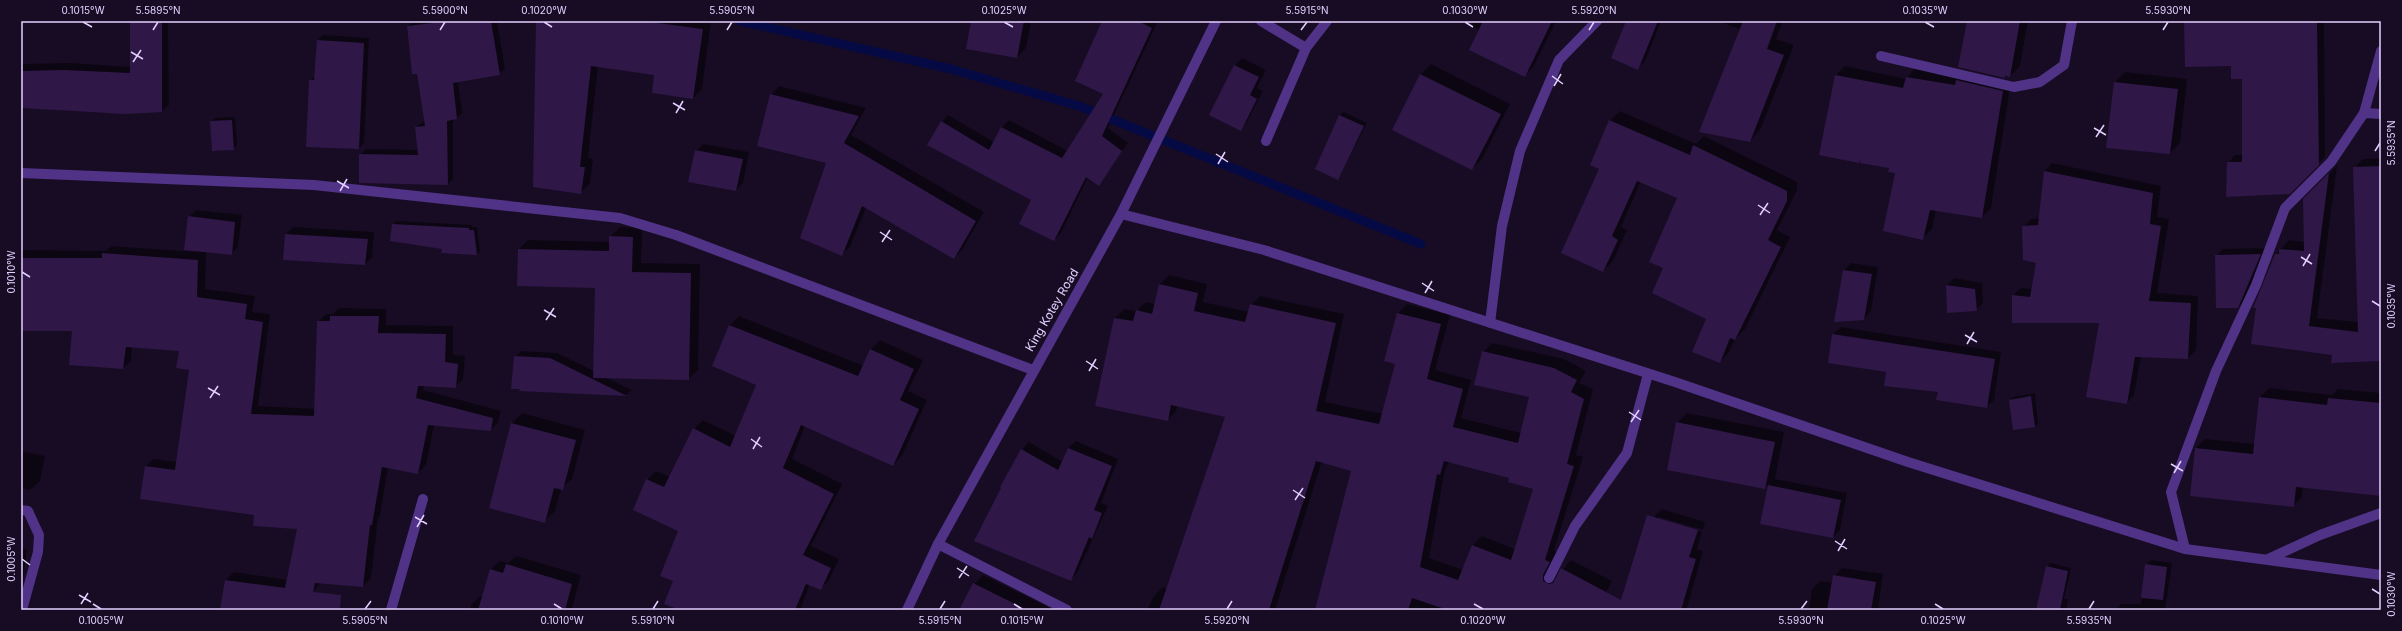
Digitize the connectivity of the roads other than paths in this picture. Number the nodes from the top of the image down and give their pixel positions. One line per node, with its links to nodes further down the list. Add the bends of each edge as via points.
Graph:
1 (1216, 21): 13 (street, King Kotey Road)
2 (1261, 21): 6 (street)
3 (1327, 21): 6 (street)
4 (1597, 21): 14 (street, via 1559,60 1520,151 1502,226)
5 (2072, 21): 8 (street, via 2064,65 2040,82 2014,87)
6 (1306, 48): 11 (street)
7 (2381, 51): 9 (street)
8 (1881, 56)
9 (2364, 113): 10 (street); 21 (street, via 2331,162 2285,208 2256,286 2216,371 2171,492)
10 (2381, 114)
11 (1266, 141)
12 (21, 173): 15 (street, via 314,185 620,218 676,235)
13 (1121, 214): 14 (street, via 1264,250); 15 (street, King Kotey Road)
14 (1490, 323): 16 (street)
15 (1033, 370): 20 (street, King Kotey Road)
16 (1648, 374): 21 (street, via 1908,462); 24 (street, via 1627,453 1575,526)
17 (423, 499): 26 (street)
18 (21, 510): 25 (street, via 28,511 39,535 38,552)
19 (2381, 513): 22 (street, via 2320,535)
20 (938, 544): 27 (street, King Kotey Road); 28 (street)
21 (2185, 549): 22 (street)
22 (2268, 559): 23 (street)
23 (2381, 575)
24 (1549, 578)
25 (22, 610)
26 (391, 610)
27 (907, 610)
28 (1067, 610)

